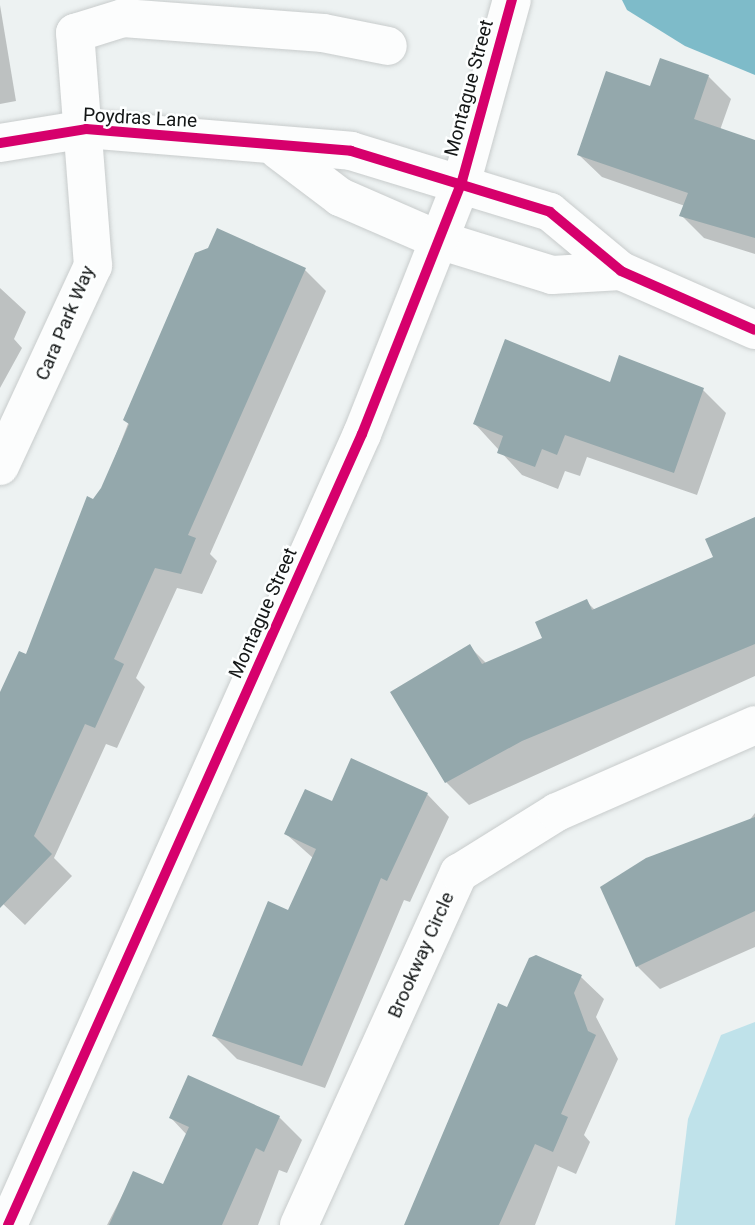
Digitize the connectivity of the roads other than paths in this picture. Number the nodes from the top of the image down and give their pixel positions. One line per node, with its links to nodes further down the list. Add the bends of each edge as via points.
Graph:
1 (512, 0): 6 (street, Montague Street)
2 (388, 46): 3 (street, Cara Park Way, via 323,33 123,18 75,33)
3 (86, 129): 4 (street, Poydras Lane); 5 (street, Poydras Lane); 10 (street, Cara Park Way, via 93,266)
4 (0, 144)
5 (278, 150): 6 (street, Poydras Lane, via 351,151); 7 (street, Poydras Lane, via 340,197)
6 (462, 181): 7 (street, Montague Street); 8 (street, Poydras Lane, via 550,212)
7 (439, 240): 8 (street, Poydras Lane, via 552,275); 12 (street, Montague Street, via 362,434)
8 (621, 271): 9 (street, Poydras Lane)
9 (755, 330)
10 (0, 466)
11 (755, 725): 13 (street, Brookway Circle, via 558,811 458,873)
12 (8, 1225)
13 (299, 1225)

